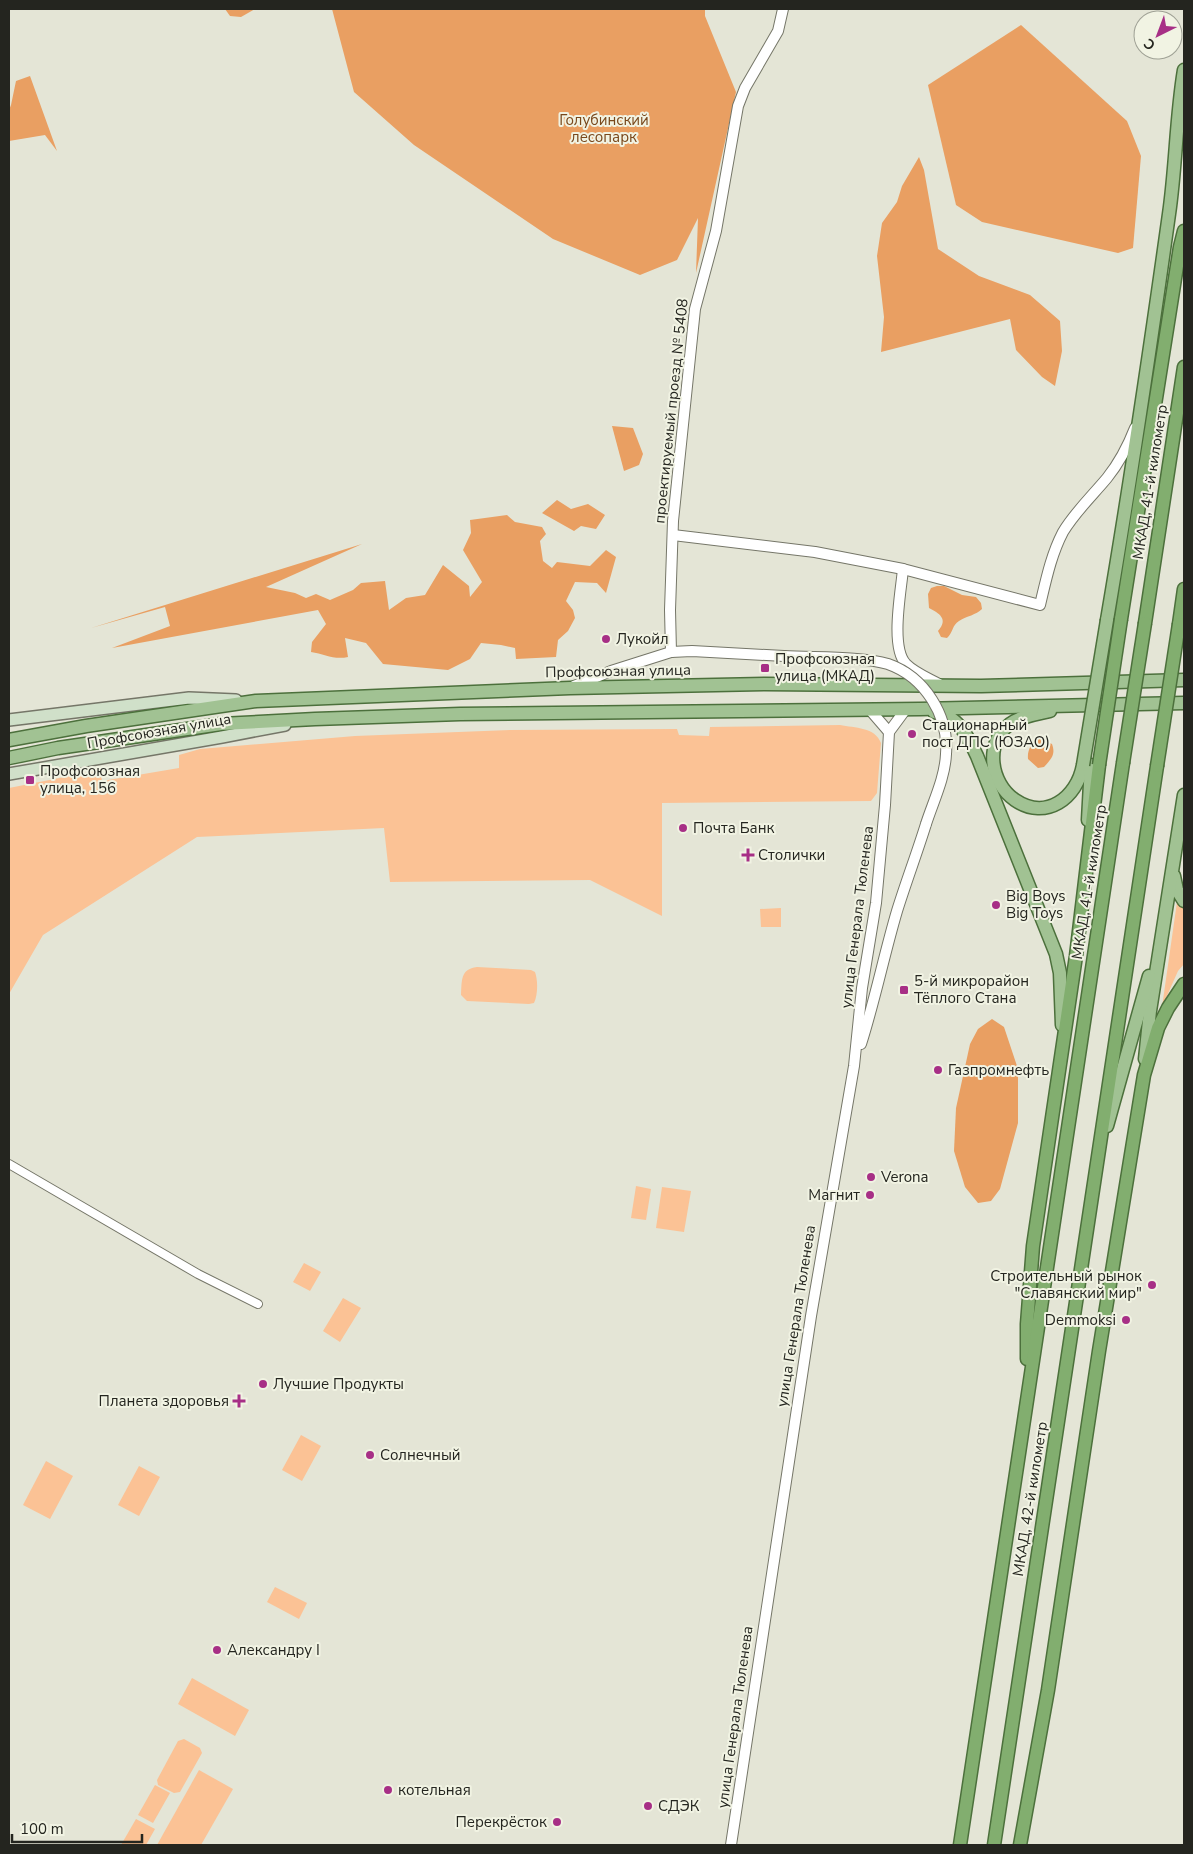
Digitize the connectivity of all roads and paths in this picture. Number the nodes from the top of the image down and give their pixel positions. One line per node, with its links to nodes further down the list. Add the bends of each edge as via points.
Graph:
1 (783, 9): 7 (street, проектируемый проезд № 5408, via 778,31 738,106 716,231 696,305)
2 (1184, 73): 3 (main road); 6 (main road)
3 (1184, 114)
4 (1184, 231): 25 (highway, bridge, via 1121,619)
5 (1184, 367): 38 (highway, МКАД, 41-й километр, bridge)
6 (1142, 409): 8 (street, via 1117,464 1064,531 1050,565 1040,605); 25 (main road, bridge, via 1096,696)
7 (673, 535): 8 (street, via 815,552); 10 (street, проектируемый проезд № 5408)
8 (902, 569): 12 (street, via 897,636 899,652 915,671)
9 (1184, 588): 35 (highway, bridge)
10 (671, 652): 13 (street); 33 (street, bridge, via 888,664 918,682 941,716 946,735 943,771 897,911 875,1000)
11 (1184, 680): 12 (main road, Профсоюзная улица, via 981,686)
12 (940, 684): 13 (main road, Профсоюзная улица)
13 (570, 688): 14 (main road, Профсоюзная улица)
14 (256, 701): 21 (main road, Профсоюзная улица, via 189,698); 23 (main road, Профсоюзная улица)
15 (1184, 704): 16 (main road)
16 (1069, 705): 18 (main road); 25 (main road, via 1009,724 999,735 994,748 994,770 1005,791 1016,801 1030,807 1045,808 1071,794)
17 (906, 709): 18 (main road, Профсоюзная улица); 19 (main road, Профсоюзная улица); 22 (street)
18 (920, 709): 32 (main road, via 953,718 978,756 1056,954 1060,973)
19 (870, 710): 20 (main road, Профсоюзная улица); 22 (street)
20 (315, 719): 24 (main road, Профсоюзная улица, via 220,724); 26 (main road, Профсоюзная улица)
21 (9, 720)
22 (889, 732): 33 (street, улица Генерала Тюленева, via 876,903 862,988)
23 (9, 740)
24 (9, 758)
25 (1091, 765): 32 (highway, via 1088,850)
26 (9, 774)
27 (1184, 795): 28 (main road)
28 (1173, 868): 29 (main road, via 1177,890); 30 (main road)
29 (1184, 901)
30 (1164, 923): 34 (main road); 35 (main road)
31 (1184, 984): 34 (highway, via 1158,1028)
32 (1062, 1044): 38 (highway, via 1033,1246 1027,1324)
33 (854, 1066): 39 (street, улица Генерала Тюленева, via 811,1316)
34 (1144, 1075): 42 (highway, via 1048,1690)
35 (1098, 1157): 41 (highway, МКАД, 42-й километр)
36 (9, 1164): 37 (street, via 198,1274)
37 (258, 1304)
38 (1027, 1402): 40 (highway, МКАД, 42-й километр)
39 (731, 1845)
40 (960, 1845)
41 (994, 1845)
42 (1020, 1845)

